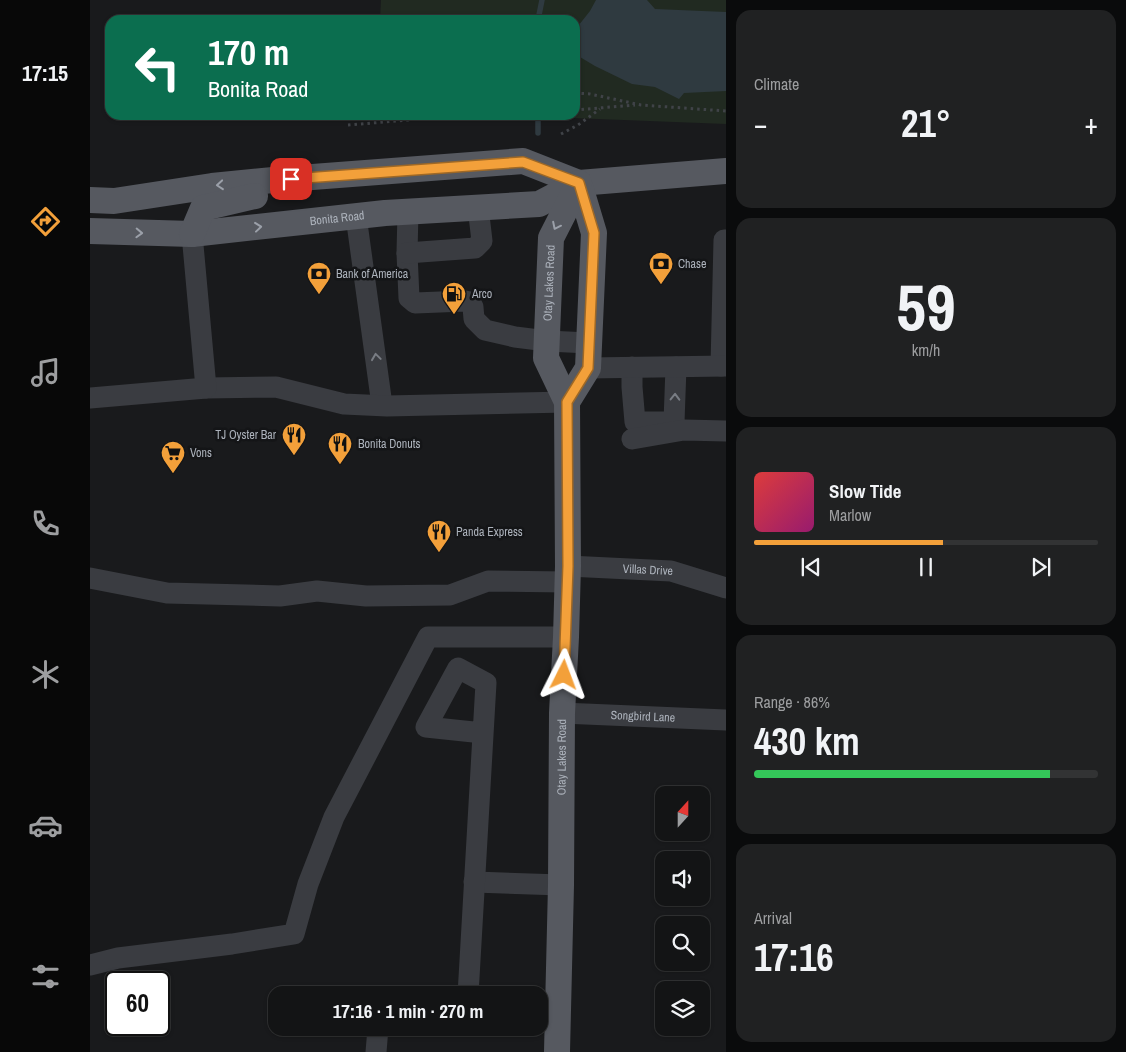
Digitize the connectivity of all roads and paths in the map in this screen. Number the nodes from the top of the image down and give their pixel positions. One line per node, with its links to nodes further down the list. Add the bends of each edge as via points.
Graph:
1 (580, 93): 2 (path)
2 (641, 105): 3 (path); 5 (path)
3 (600, 108): 4 (path); 8 (path)
4 (580, 110)
5 (726, 111)
6 (408, 120): 7 (path)
7 (348, 125)
8 (561, 134)
9 (726, 171): 11 (main road, Bonita Road)
10 (273, 180): 11 (main road, Bonita Road, via 523,162); 12 (main road, Bonita Road, one-way to 12, via 114,201); 17 (main road, via 260,195 203,208)
11 (579, 183): 13 (main road, Bonita Road, via 539,204); 20 (main road, Otay Lakes Road, one-way to 20, via 551,238); 21 (main road, via 594,233)
12 (90, 200)
13 (478, 207): 14 (main road, Bonita Road); 19 (street, via 482,242 475,248)
14 (408, 212): 15 (main road, Bonita Road); 19 (street)
15 (356, 216): 17 (main road, Bonita Road, one-way to 15); 28 (street, one-way to 15)
16 (90, 230): 17 (main road, Bonita Road, one-way to 17)
17 (192, 234): 25 (street)
18 (726, 240): 22 (street)
19 (407, 253): 20 (street, via 409,298 415,303 465,300 473,307 474,320 485,330)
20 (546, 341): 21 (street); 27 (main road, Otay Lakes Road, via 546,358)
21 (588, 356): 23 (street); 27 (main road)
22 (724, 366): 24 (street)
23 (632, 367): 24 (street); 24 (street, one-way to 24, via 635,422 674,422)
24 (676, 367)
25 (206, 388): 26 (street); 28 (street, via 276,387 344,404)
26 (90, 398)
27 (567, 402): 28 (street); 31 (main road, Otay Lakes Road)
28 (382, 406)
29 (726, 431): 30 (street, via 684,430)
30 (632, 439)
31 (567, 574): 32 (street, Villas Drive, via 488,581 450,595 366,596 317,591 280,596 167,593); 33 (street, Villas Drive, via 671,571); 34 (main road, Otay Lakes Road)
32 (90, 578)
33 (726, 588)
34 (566, 637): 35 (main road, Otay Lakes Road); 40 (street, via 428,638 334,817 308,884 294,934 118,958)
35 (562, 713): 36 (street, Songbird Lane); 39 (main road, Otay Lakes Road)
36 (726, 720)
37 (483, 733): 38 (street)
38 (474, 882): 39 (street); 41 (street)
39 (561, 885): 44 (main road, Otay Lakes Road)
40 (90, 965)
41 (468, 986)
42 (377, 1036): 43 (street)
43 (376, 1052)
44 (557, 1052)

